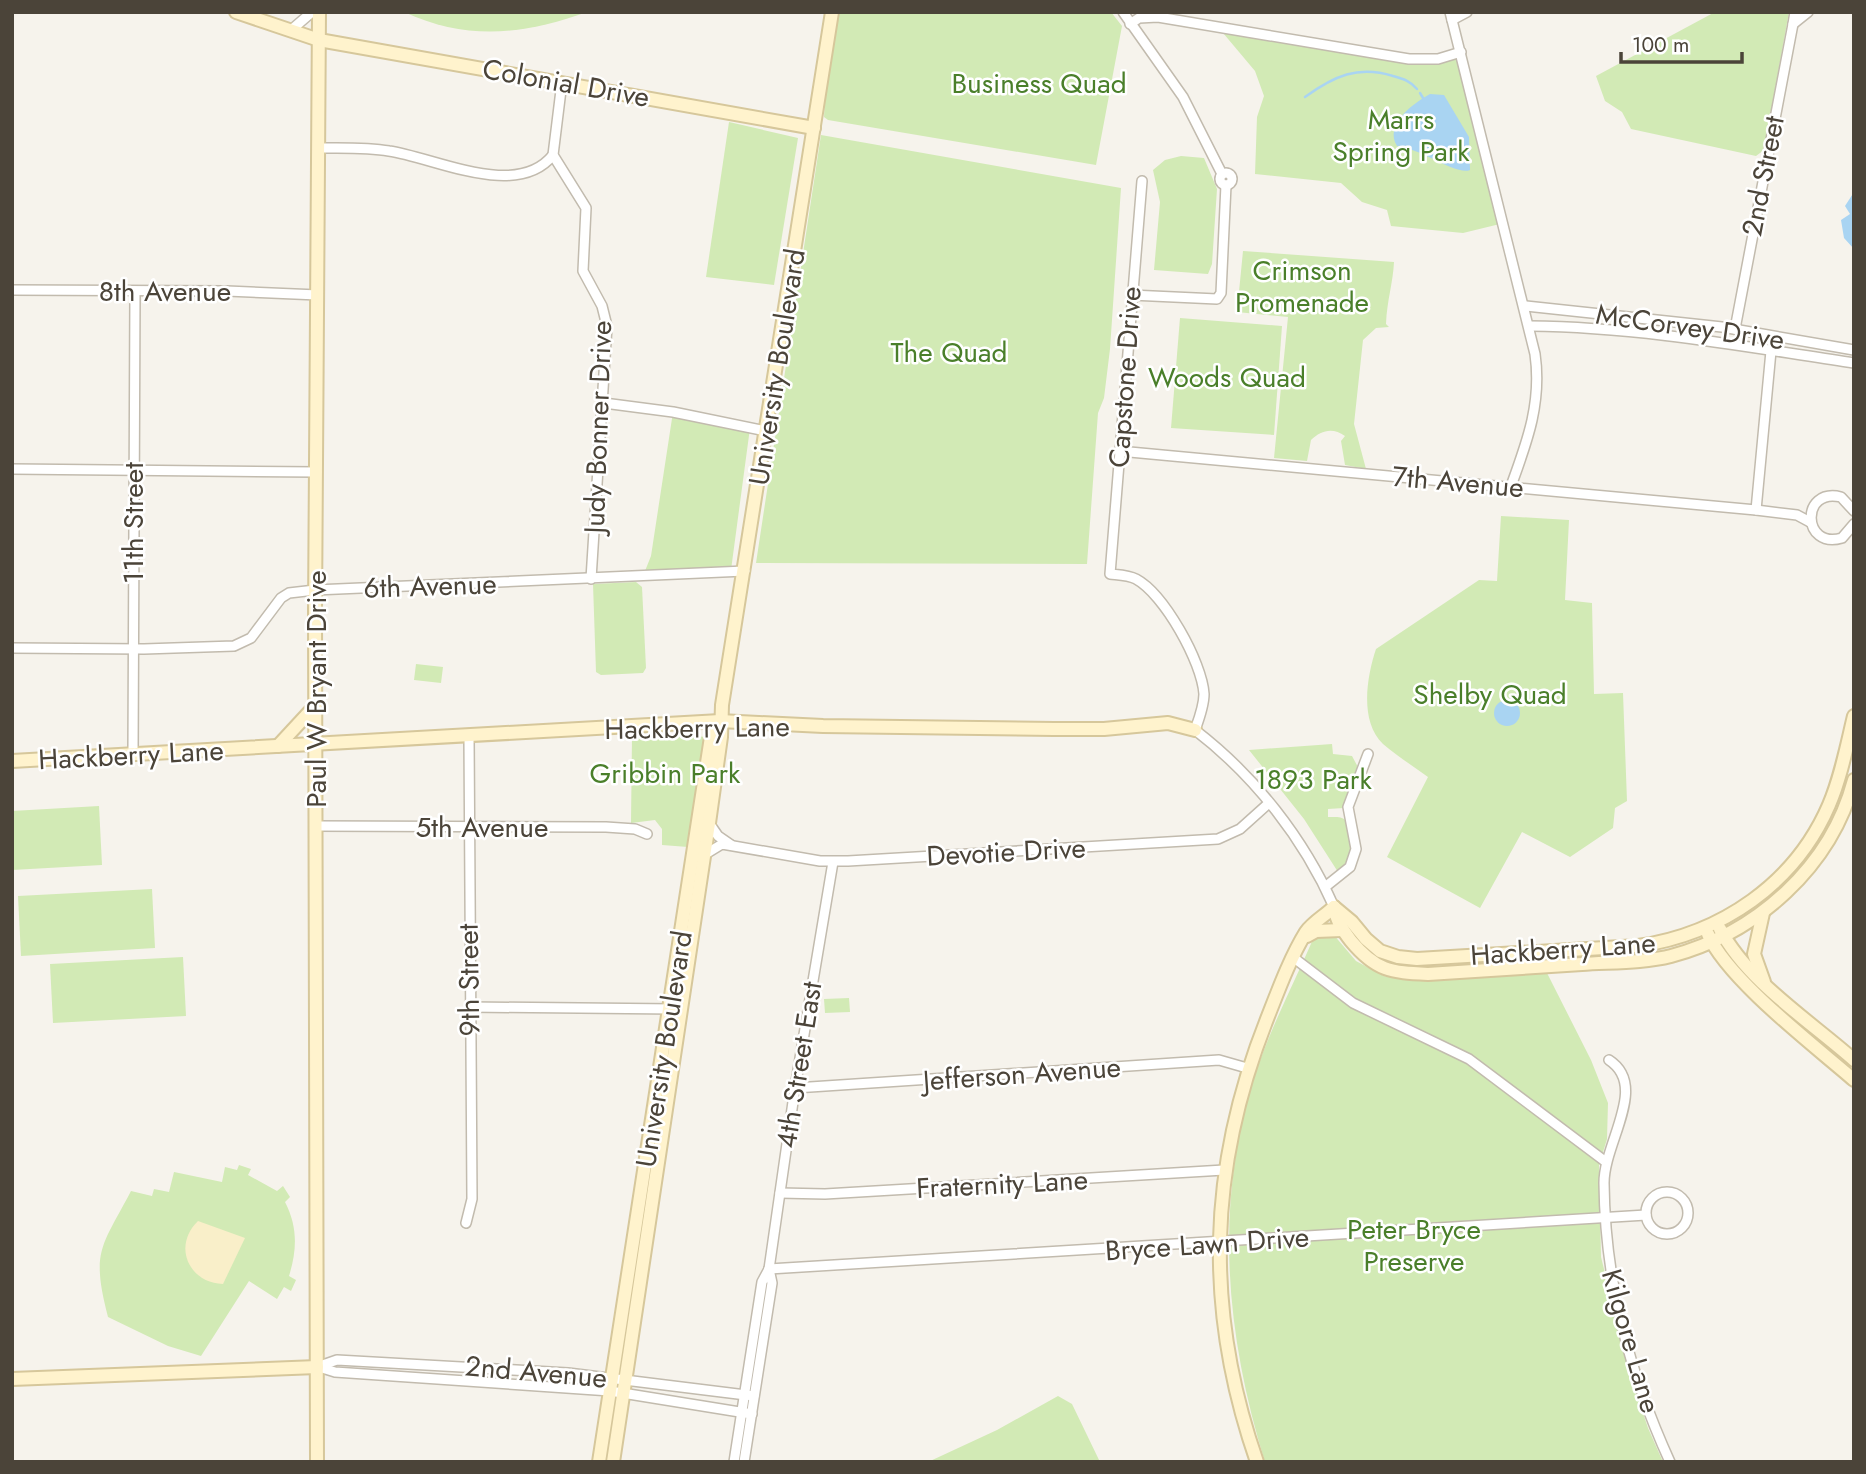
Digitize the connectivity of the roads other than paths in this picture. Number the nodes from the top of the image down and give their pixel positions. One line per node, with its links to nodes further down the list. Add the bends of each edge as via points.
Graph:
1 (236, 12): 12 (main road, Colonial Drive)
2 (312, 12): 12 (street)
3 (319, 12): 13 (main road, Paul W Bryant Drive)
4 (832, 12): 16 (main road, University Boulevard)
5 (1123, 12): 10 (street)
6 (1467, 12): 9 (street)
7 (1795, 12): 11 (street, 2nd Street)
8 (1808, 12): 11 (street)
9 (1451, 16): 14 (street)
10 (1130, 24): 14 (street, via 1139,18 1158,17 1409,59 1438,59); 23 (street, via 1183,97 1223,174 1232,179 1226,185 1221,293 1213,300)
11 (1793, 24): 27 (street, 2nd Street)
12 (290, 31): 13 (main road, Colonial Drive)
13 (319, 40): 15 (main road, Colonial Drive); 17 (main road, Paul W Bryant Drive)
14 (1461, 52): 24 (street)
15 (562, 82): 16 (main road, Colonial Drive); 18 (street)
16 (814, 128): 35 (main road, University Boulevard)
17 (319, 148): 18 (street, via 386,150 514,177 538,169); 22 (main road, Paul W Bryant Drive)
18 (553, 155): 34 (street, Judy Bonner Drive, via 586,208 582,264 607,326)
19 (1142, 181): 23 (street, Capstone Drive)
20 (12, 290): 21 (street, 8th Avenue)
21 (135, 291): 22 (street, 8th Avenue); 38 (street, 11th Street)
22 (318, 295): 39 (main road, Paul W Bryant Drive)
23 (1131, 295): 36 (street, Capstone Drive)
24 (1526, 306): 25 (street, McCorvey Drive); 26 (street)
25 (1600, 314): 27 (street, McCorvey Drive); 28 (street)
26 (1530, 327): 28 (street, McCorvey Drive); 40 (street, via 1537,394 1532,429)
27 (1735, 329): 29 (street, McCorvey Drive); 30 (street)
28 (1599, 330): 30 (street, McCorvey Drive)
29 (1798, 342): 31 (street, McCorvey Drive); 32 (street)
30 (1720, 343): 32 (street, McCorvey Drive)
31 (1854, 350)
32 (1771, 351): 33 (street, McCorvey Drive); 42 (street)
33 (1854, 363)
34 (604, 404): 35 (street); 48 (street, Judy Bonner Drive)
35 (766, 431): 47 (main road, University Boulevard)
36 (1119, 451): 40 (street, 7th Avenue); 55 (street, Capstone Drive, via 1110,574 1132,577 1154,593 1189,648 1204,691)
37 (12, 469): 38 (street)
38 (133, 470): 39 (street); 51 (street, 11th Street)
39 (317, 472): 49 (main road, Paul W Bryant Drive)
40 (1511, 486): 42 (street, 7th Avenue)
41 (1811, 509): 43 (street, 7th Avenue, via 1820,499 1833,495 1847,500); 44 (street, 7th Avenue); 45 (street)
42 (1756, 510): 44 (street, 7th Avenue)
43 (1854, 512)
44 (1797, 514): 45 (street, 7th Avenue)
45 (1810, 522): 46 (street, 7th Avenue, via 1819,537 1835,541)
46 (1854, 524)
47 (745, 571): 48 (street, 6th Avenue); 54 (main road, University Boulevard)
48 (591, 579): 49 (street, 6th Avenue)
49 (315, 590): 51 (street, 6th Avenue, via 281,598 243,643); 52 (main road, Paul W Bryant Drive)
50 (12, 648): 51 (street, 6th Avenue)
51 (133, 649): 60 (street, 11th Street)
52 (315, 706): 57 (main road, Paul W Bryant Drive); 58 (main road)
53 (1854, 716): 75 (main road, Hackberry Lane, via 1829,805 1807,845 1779,878)
54 (720, 721): 55 (main road, Hackberry Lane, via 1048,729 1167,723); 56 (main road, Hackberry Lane); 64 (main road, University Boulevard); 81 (main road, University Boulevard, via 711,737)
55 (1195, 730): 63 (street, Hackberry Lane, via 1236,763)
56 (469, 737): 57 (main road, Hackberry Lane); 66 (street, 9th Street)
57 (315, 744): 58 (main road, Hackberry Lane); 65 (main road, Paul W Bryant Drive)
58 (278, 747): 60 (main road, Hackberry Lane)
59 (1368, 754): 71 (street, via 1348,807 1356,849 1350,867)
60 (133, 756): 61 (main road, Hackberry Lane)
61 (12, 761)
62 (1854, 780): 73 (main road, via 1839,819 1812,864)
63 (1269, 803): 70 (street, Devotie Drive, via 1240,830 1218,839); 71 (street, Hackberry Lane, via 1314,864)
64 (709, 823): 68 (street); 69 (main road, University Boulevard)
65 (316, 826): 66 (street, 5th Avenue); 95 (main road, Paul W Bryant Drive)
66 (468, 827): 67 (street, 5th Avenue, via 606,827); 80 (street, 9th Street)
67 (647, 834)
68 (732, 846): 69 (street, Devotie Drive, via 722,844); 70 (street, Devotie Drive)
69 (704, 855): 81 (main road, University Boulevard)
70 (833, 862): 86 (street, 4th Street East)
71 (1325, 887): 72 (street, Hackberry Lane)
72 (1334, 908): 74 (main road, Hackberry Lane); 75 (main road, Hackberry Lane, via 1380,951 1417,959 1638,946); 77 (main road, via 1307,930)
73 (1763, 913): 76 (main road); 79 (main road, via 1754,954)
74 (1342, 930): 75 (main road, Hackberry Lane, via 1368,961 1382,968 1428,974 1672,956); 77 (main road, via 1316,931)
75 (1711, 930): 76 (main road); 85 (main road, via 1747,985)
76 (1723, 935): 79 (main road, via 1741,964)
77 (1304, 938): 78 (main road)
78 (1294, 957): 84 (main road); 87 (street, via 1353,1003 1469,1059)
79 (1766, 985): 83 (main road)
80 (470, 1007): 81 (street); 92 (street, 9th Street, via 472,1199)
81 (675, 1009): 97 (main road, University Boulevard)
82 (1609, 1060): 87 (street, Kilgore Lane, via 1623,1075 1628,1095)
83 (1854, 1060)
84 (1247, 1068): 86 (street, Jefferson Avenue, via 1228,1060); 88 (main road)
85 (1854, 1080)
86 (795, 1088): 89 (street, 4th Street East)
87 (1606, 1161): 91 (street, Kilgore Lane)
88 (1224, 1170): 89 (street, Fraternity Lane); 93 (main road)
89 (780, 1193): 94 (street, 4th Street East)
90 (1646, 1215): 90 (street, via 1649,1202 1661,1193 1680,1198 1687,1210 1680,1229 1667,1234 1651,1227); 91 (street, Bryce Lawn Drive)
91 (1605, 1218): 93 (street, Bryce Lawn Drive); 108 (street, Kilgore Lane, via 1618,1314)
92 (466, 1223)
93 (1219, 1243): 94 (street, Bryce Lawn Drive); 107 (main road, via 1224,1322)
94 (769, 1269): 98 (street, 4th Street East, via 762,1282); 99 (street, 4th Street East, via 772,1283)
95 (317, 1367): 96 (main road, 2nd Avenue); 97 (street, 2nd Avenue, via 334,1372); 97 (street, 2nd Avenue, via 337,1360 399,1362); 102 (main road, Paul W Bryant Drive)
96 (12, 1379)
97 (618, 1386): 98 (street, 2nd Avenue); 100 (street, 2nd Avenue); 103 (main road); 104 (main road)
98 (744, 1394): 99 (street, 2nd Avenue); 100 (street, 4th Street East)
99 (754, 1396): 101 (street, 4th Street East)
100 (741, 1412): 101 (street, 2nd Avenue); 105 (street, 4th Street East)
101 (752, 1414): 106 (street, 4th Street East)
102 (317, 1462)
103 (599, 1462)
104 (613, 1462)
105 (734, 1462)
106 (744, 1462)
107 (1257, 1462)
108 (1670, 1462)

